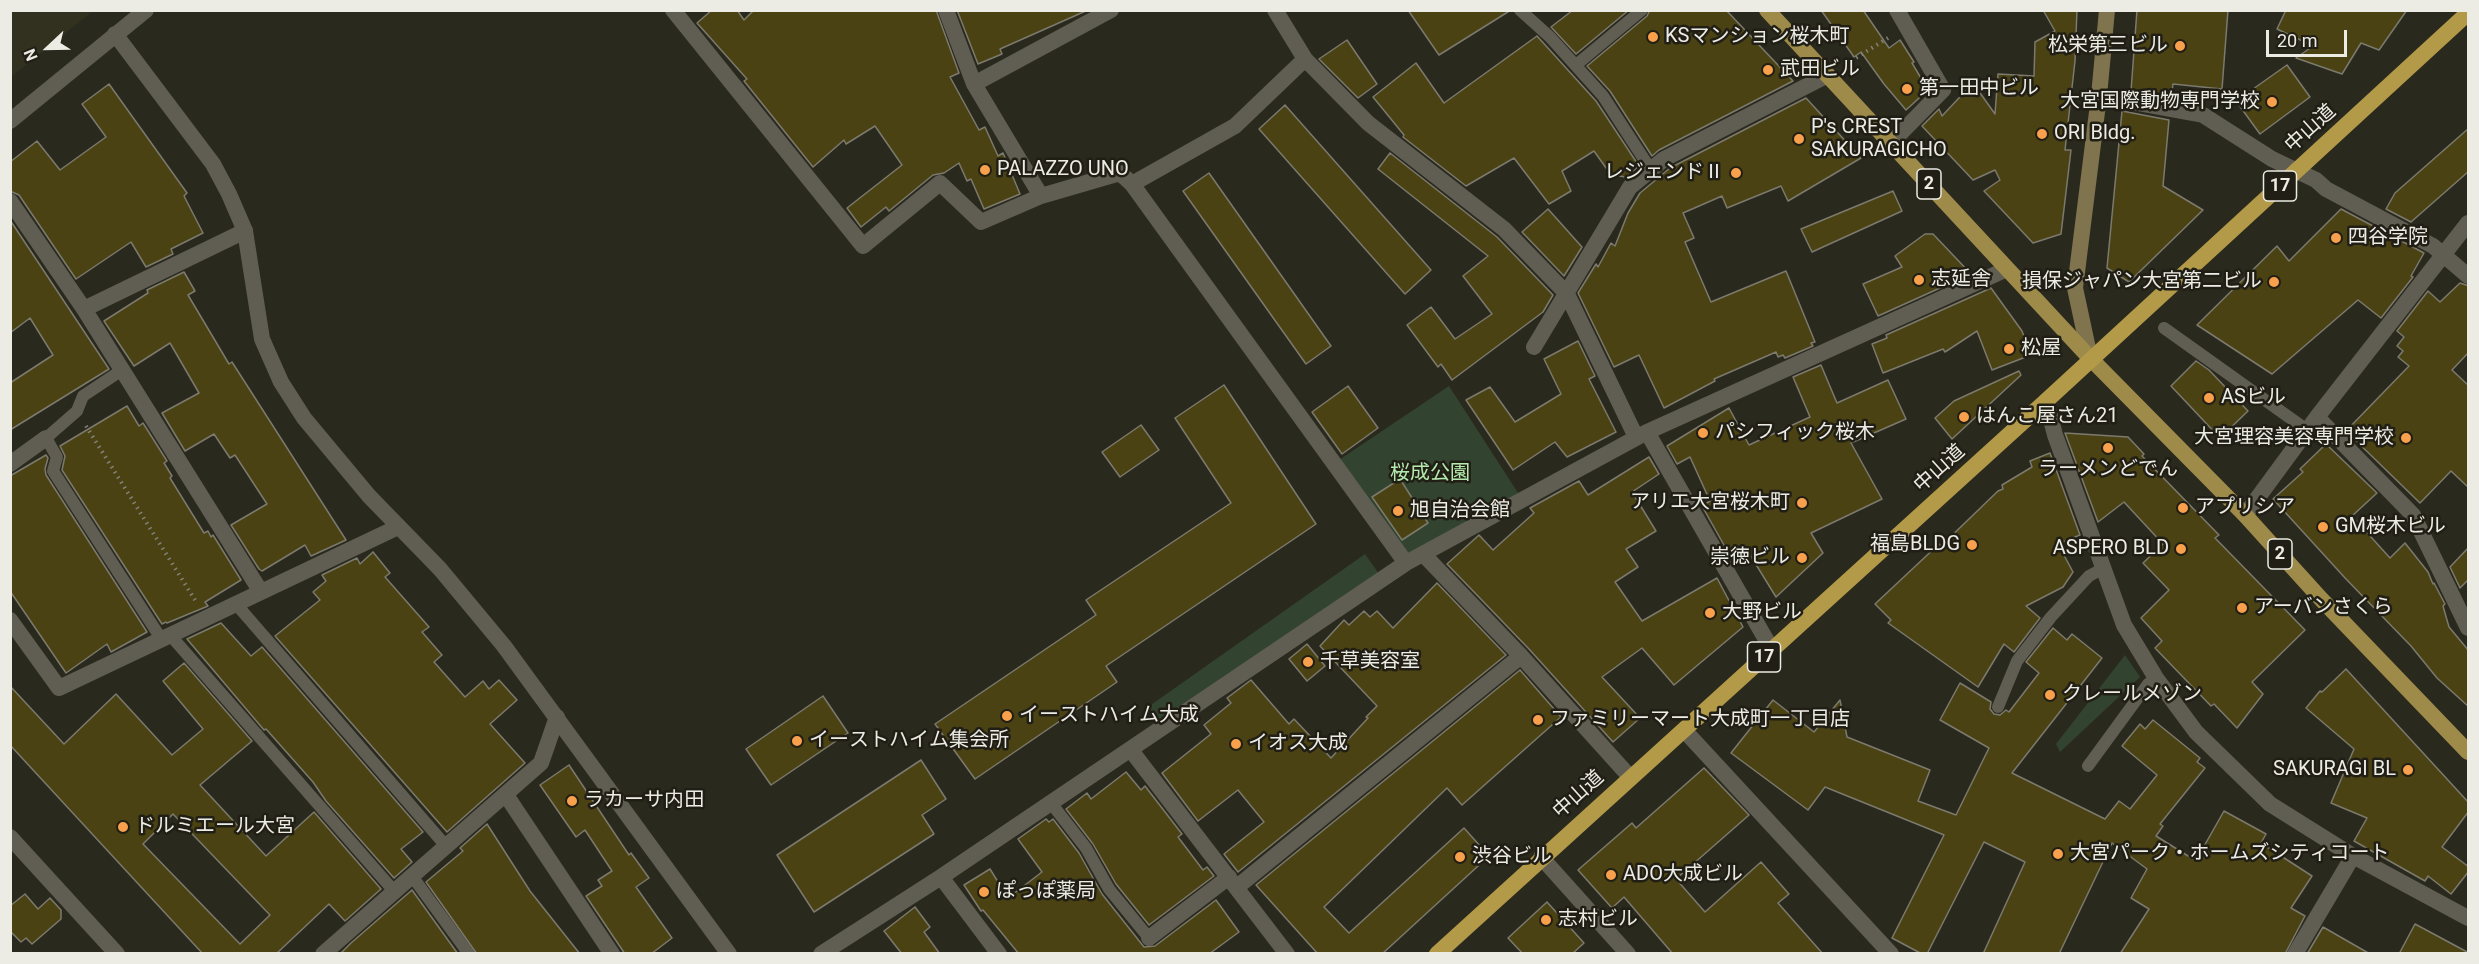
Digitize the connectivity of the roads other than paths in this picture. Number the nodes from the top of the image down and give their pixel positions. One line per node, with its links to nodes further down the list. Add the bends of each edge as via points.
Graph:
1 (146, 10): 12 (street)
2 (673, 10): 23 (street, via 863,246 940,183 981,222)
3 (946, 10): 16 (street)
4 (1111, 10): 16 (street)
5 (1275, 10): 13 (street)
6 (1520, 10): 14 (lane)
7 (1642, 10): 14 (lane)
8 (1767, 10): 15 (main road, 2)
9 (1897, 10): 19 (street, via 1943,90)
10 (2105, 13): 17 (main road)
11 (2469, 13): 21 (highway, 中山道 / 17)
12 (115, 34): 18 (street); 26 (street, via 213,164)
13 (1305, 59): 22 (street, via 1235,126); 30 (street, via 1368,123 1504,229)
14 (1576, 65): 20 (lane, via 1603,96)
15 (1828, 75): 19 (main road, 2); 20 (street, via 1664,159)
16 (974, 84): 23 (street)
17 (2099, 96): 21 (street, via 2203,115 2272,159); 34 (main road, via 2075,288)
18 (10, 121)
19 (1891, 143): 28 (main road, 2)
20 (1650, 170): 30 (street, via 1630,187)
21 (2297, 170): 27 (street); 34 (highway, 中山道 / 17)
22 (1132, 184): 23 (street, via 1120,172); 44 (street)
23 (1041, 196)
24 (10, 201): 31 (street)
25 (2469, 223): 27 (street)
26 (245, 231): 31 (street); 42 (street, via 262,339 281,382 304,418)
27 (2444, 253): 29 (street); 37 (street)
28 (2007, 269): 34 (main road, 2); 38 (street)
29 (2469, 276)
30 (1567, 294): 33 (street); 38 (street)
31 (84, 309): 35 (street)
32 (2164, 328): 37 (lane)
33 (1534, 347)
34 (2091, 358): 36 (highway, 中山道 / 17); 41 (main road, 2)
35 (122, 370): 39 (lane, via 83,396 76,411); 46 (street)
36 (2046, 401): 45 (street); 51 (highway, 中山道 / 17)
37 (2312, 423): 41 (street); 49 (street, via 2413,514)
38 (1642, 435): 43 (street); 51 (street)
39 (46, 438): 40 (street); 50 (lane, via 57,457 53,471)
40 (10, 464)
41 (2244, 515): 58 (main road, 2)
42 (398, 527): 46 (street); 55 (street, via 440,569)
43 (1424, 555): 44 (street); 52 (street)
44 (1406, 563): 57 (street)
45 (2102, 569): 53 (street, via 2124,625); 54 (lane, via 2089,576 2051,616 2017,661)
46 (261, 592): 47 (street)
47 (236, 604): 50 (street); 64 (lane)
48 (10, 620): 50 (street, via 59,688)
49 (2469, 628)
50 (166, 638): 70 (lane)
51 (1772, 650): 56 (highway, 中山道 / 17)
52 (1521, 656): 60 (street); 69 (street)
53 (2156, 678): 59 (lane); 65 (street, via 2196,732 2270,804)
54 (1998, 707)
55 (557, 717): 61 (street, via 541,763); 77 (street)
56 (1684, 730): 60 (highway, 中山道 / 17); 83 (street)
57 (1130, 749): 62 (street); 69 (street)
58 (2469, 752)
59 (2088, 766)
60 (1630, 777): 66 (highway, 中山道 / 17)
61 (506, 795): 64 (street); 76 (street)
62 (1051, 803): 68 (street); 72 (lane, via 1086,848 1109,889)
63 (11, 839): 73 (street)
64 (446, 846): 67 (street)
65 (2353, 856): 71 (street); 84 (street)
66 (1541, 857): 81 (highway, 中山道 / 17); 82 (street)
67 (412, 876): 70 (street); 75 (lane)
68 (941, 877): 78 (street); 79 (street)
69 (1233, 882): 72 (street); 80 (street)
70 (394, 891): 74 (street)
71 (2469, 918)
72 (1149, 938)
73 (117, 954)
74 (322, 954)
75 (469, 954)
76 (612, 954)
77 (729, 954)
78 (821, 954)
79 (999, 954)
80 (1287, 954)
81 (1437, 954)
82 (1628, 954)
83 (1891, 954)
84 (2295, 954)

